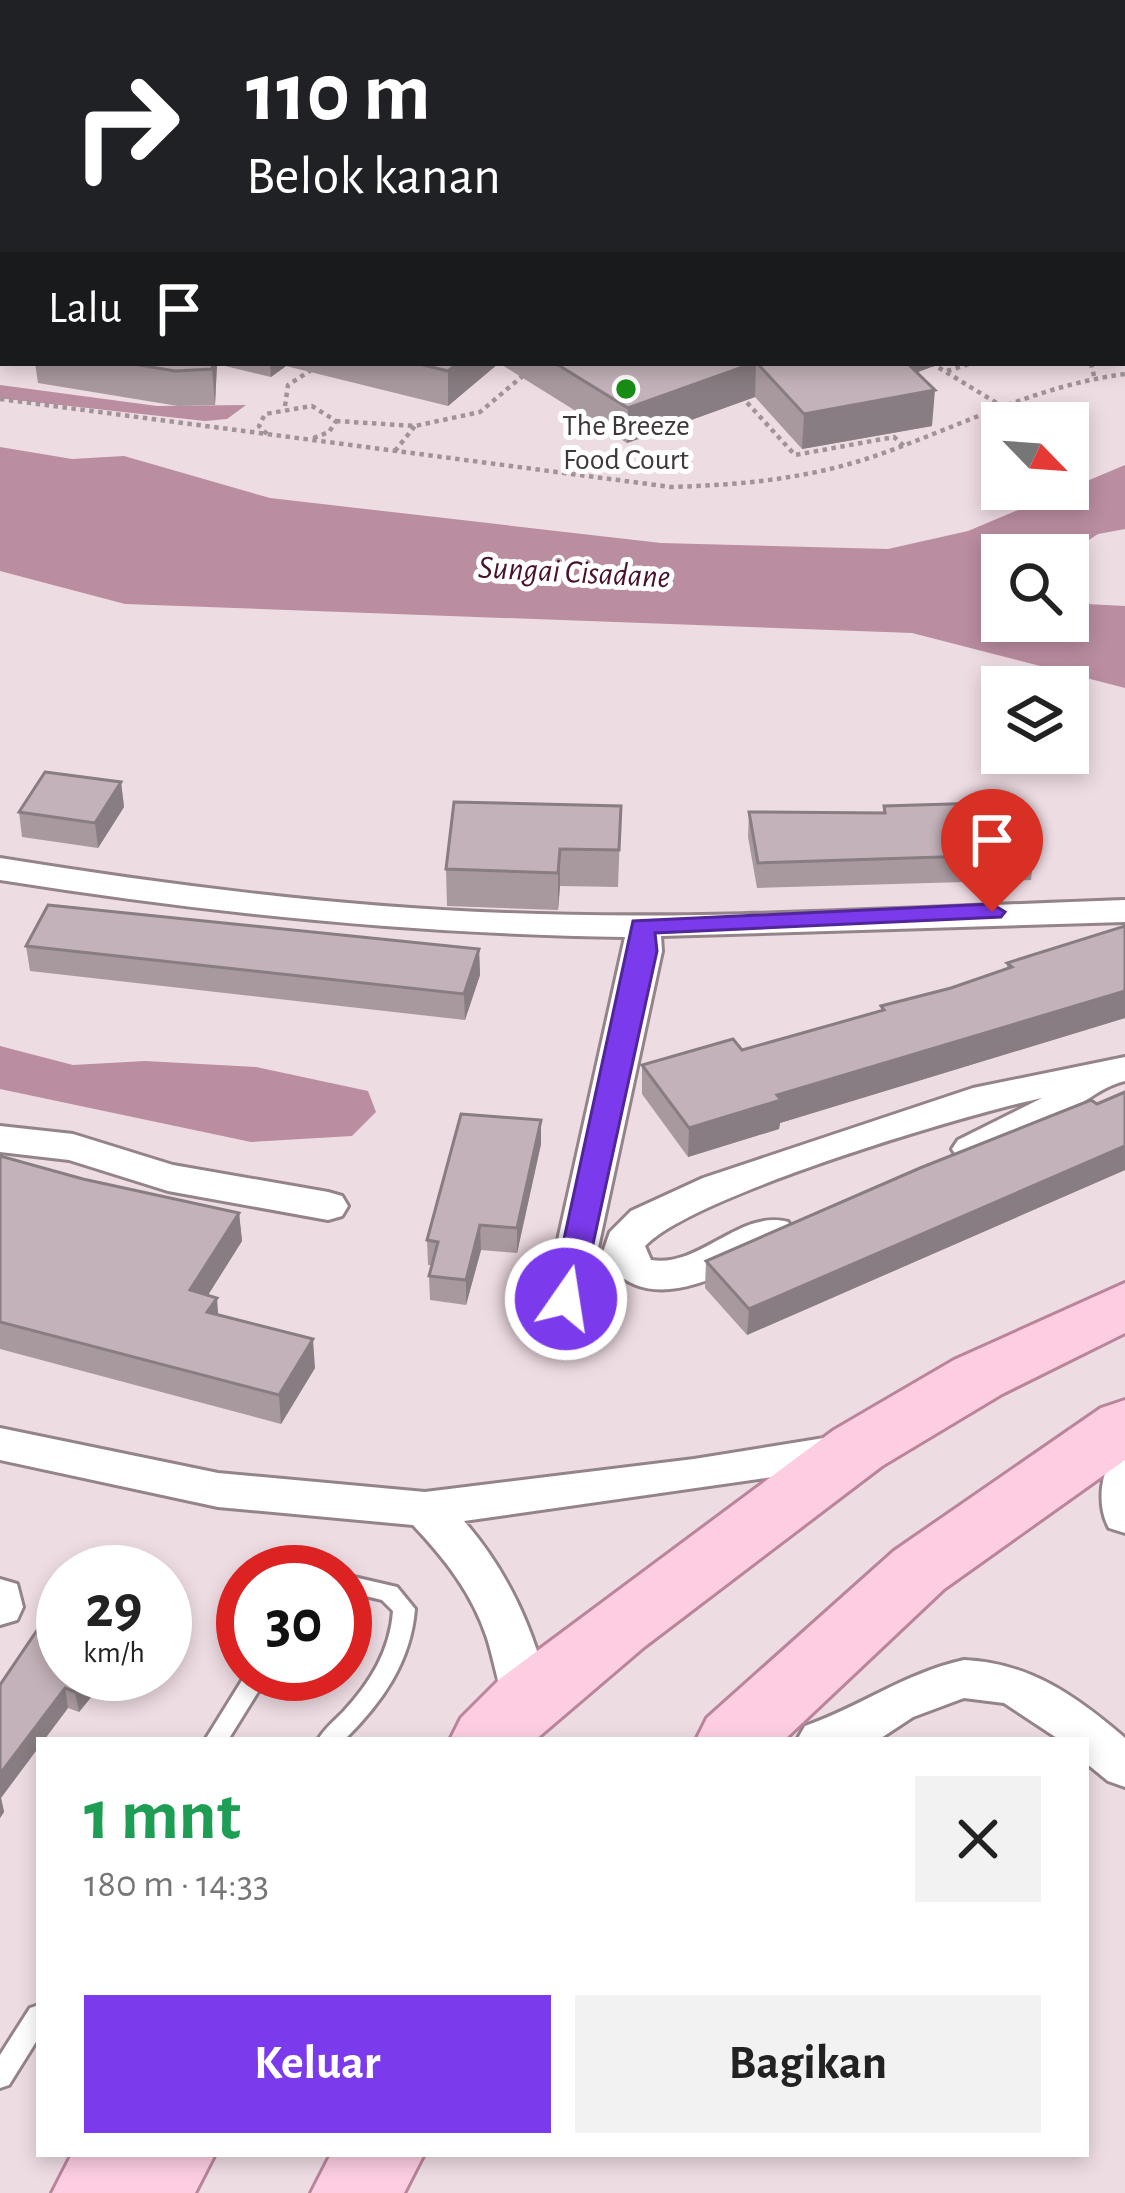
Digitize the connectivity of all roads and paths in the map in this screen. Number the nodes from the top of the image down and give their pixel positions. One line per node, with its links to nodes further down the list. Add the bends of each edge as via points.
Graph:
1 (317, 366): 13 (path, via 288,385)
2 (534, 366): 16 (path, via 480,412)
3 (937, 366): 6 (path)
4 (963, 366): 6 (path)
5 (1092, 366): 8 (path)
6 (947, 371): 11 (path)
7 (1125, 374): 8 (path)
8 (1094, 376): 12 (path)
9 (738, 393): 19 (path, via 795,455 894,437)
10 (0, 399): 17 (path)
11 (995, 402)
12 (1007, 402)
13 (285, 406): 15 (path, via 309,405); 17 (path, via 265,414 259,426)
14 (981, 413): 19 (path)
15 (337, 421): 16 (path); 18 (path)
16 (415, 426): 20 (path)
17 (269, 436): 18 (path)
18 (309, 440): 20 (path)
19 (904, 446): 20 (path, via 754,485 668,487)
20 (393, 453)
21 (0, 869): 23 (street)
22 (0, 896): 23 (street)
23 (180, 910): 25 (street, via 390,943)
24 (1118, 912): 25 (street, via 1071,925)
25 (643, 938): 31 (street)
26 (1111, 1074): 28 (street, via 1038,1120); 30 (street, via 988,1097 717,1187 645,1221 623,1255 637,1272 661,1279)
27 (0, 1139): 29 (street, via 73,1147 168,1178)
28 (941, 1161)
29 (328, 1206)
30 (801, 1220)
31 (566, 1299)
32 (1125, 1306): 35 (main road, via 978,1377)
33 (1125, 1425): 48 (main road, via 933,1558)
34 (0, 1444): 37 (street, via 218,1490)
35 (858, 1448): 37 (street); 45 (main road)
36 (1125, 1476): 38 (street)
37 (424, 1509): 45 (street, via 488,1580)
38 (1125, 1516)
39 (372, 1589): 42 (lane, via 404,1609 405,1637)
40 (0, 1597): 41 (street)
41 (0, 1606)
42 (372, 1691)
43 (241, 1701): 46 (lane)
44 (366, 1701): 47 (lane)
45 (507, 1719)
46 (218, 1737)
47 (332, 1737)
48 (737, 1737)
49 (845, 1737): 50 (street, via 952,1676 1008,1681 1055,1708)
50 (1125, 1767)
51 (36, 2021): 52 (lane)
52 (0, 2077)
53 (119, 2157): 57 (main road)
54 (170, 2157): 58 (main road)
55 (379, 2157): 59 (main road)
56 (424, 2157): 60 (main road)
57 (95, 2193)
58 (147, 2193)
59 (354, 2193)
60 (405, 2193)

